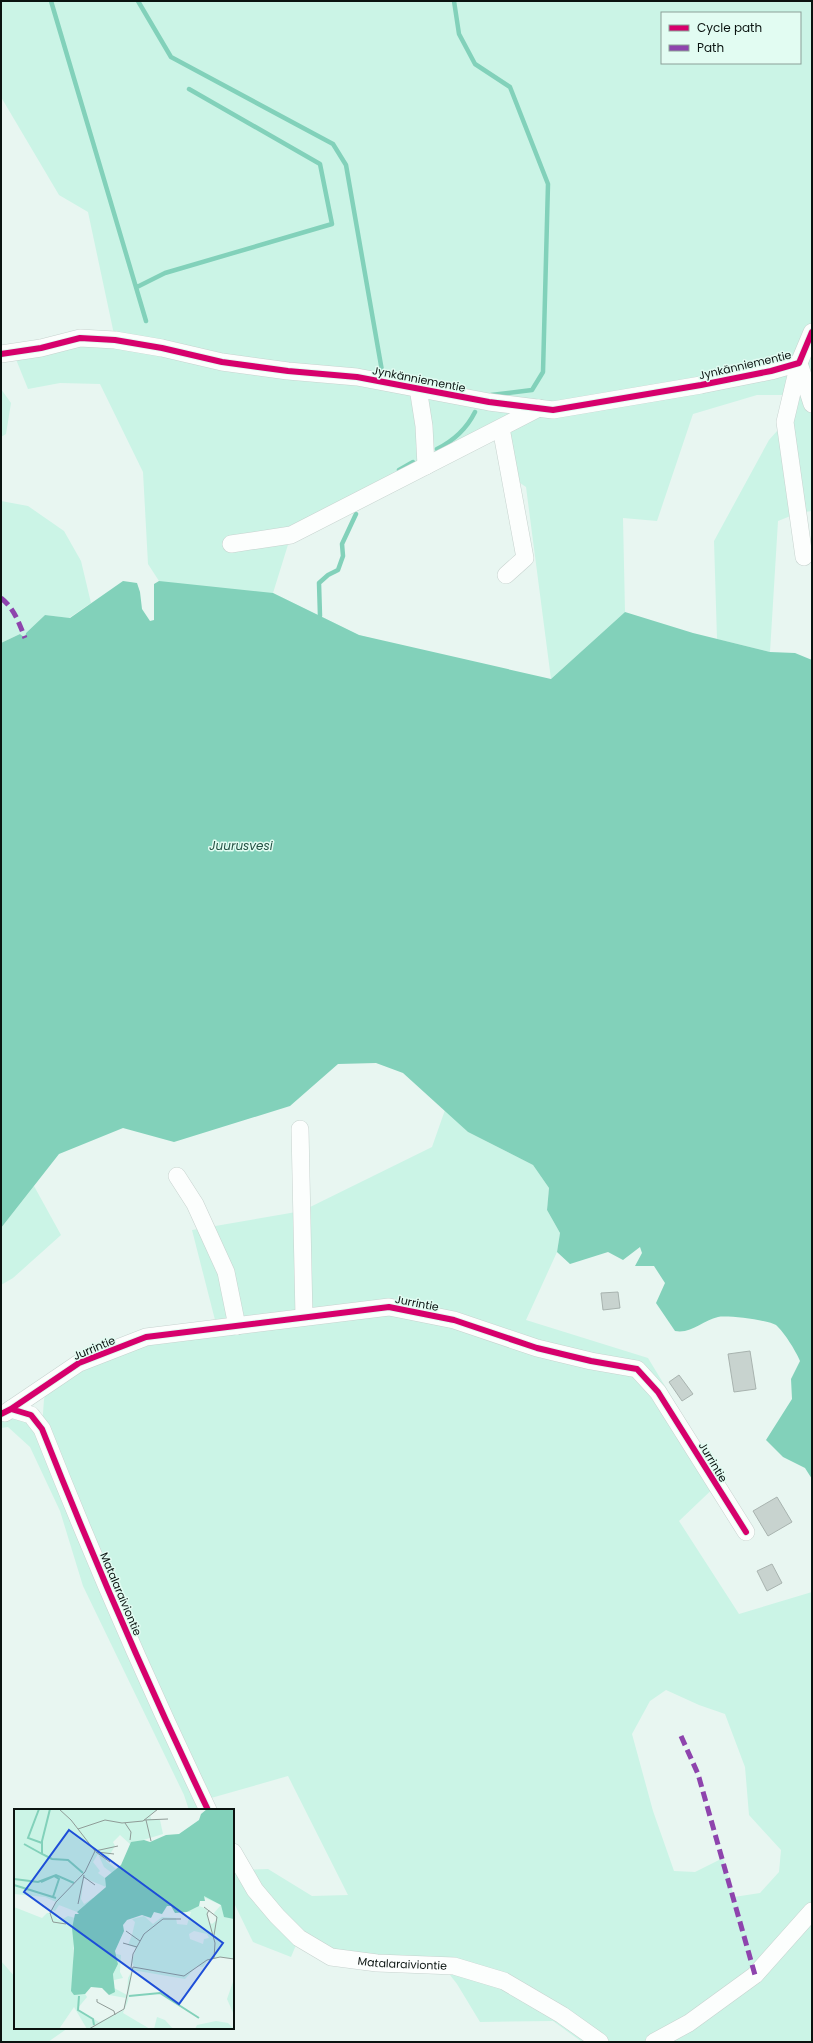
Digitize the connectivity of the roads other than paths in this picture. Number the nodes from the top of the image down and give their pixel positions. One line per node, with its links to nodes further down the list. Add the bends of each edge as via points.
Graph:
1 (812, 332): 3 (street, Jynkänniementie)
2 (1, 354): 4 (street, Jynkänniementie, via 41,348 80,338 115,340 222,362 357,377)
3 (805, 367): 5 (street); 6 (street, Jynkänniementie, via 553,410); 10 (street, via 785,422)
4 (418, 388): 6 (street, Jynkänniementie, via 489,402); 8 (street, via 424,426)
5 (812, 404)
6 (539, 408): 7 (street)
7 (501, 428): 8 (street); 11 (street, via 525,558)
8 (426, 466): 9 (street, via 291,534)
9 (231, 544)
10 (804, 557)
11 (506, 575)
12 (300, 1129): 14 (street)
13 (177, 1176): 15 (street, via 195,1204 226,1272)
14 (304, 1317): 15 (street, Jurrintie); 17 (street, Jurrintie, via 389,1307 454,1320 538,1348 637,1370 658,1392)
15 (237, 1326): 16 (street, Jurrintie, via 146,1337 79,1363)
16 (6, 1412): 18 (street, Matalaraiviontie, via 31,1414 42,1429 162,1714)
17 (746, 1532)
18 (208, 1809)
19 (234, 1854): 21 (street, Matalaraiviontie, via 255,1890 277,1916 299,1938 331,1957 377,1963 454,1966 504,1981 562,2015)
20 (811, 1914): 22 (street, via 755,1975 689,2023)
21 (600, 2042)
22 (654, 2042)

